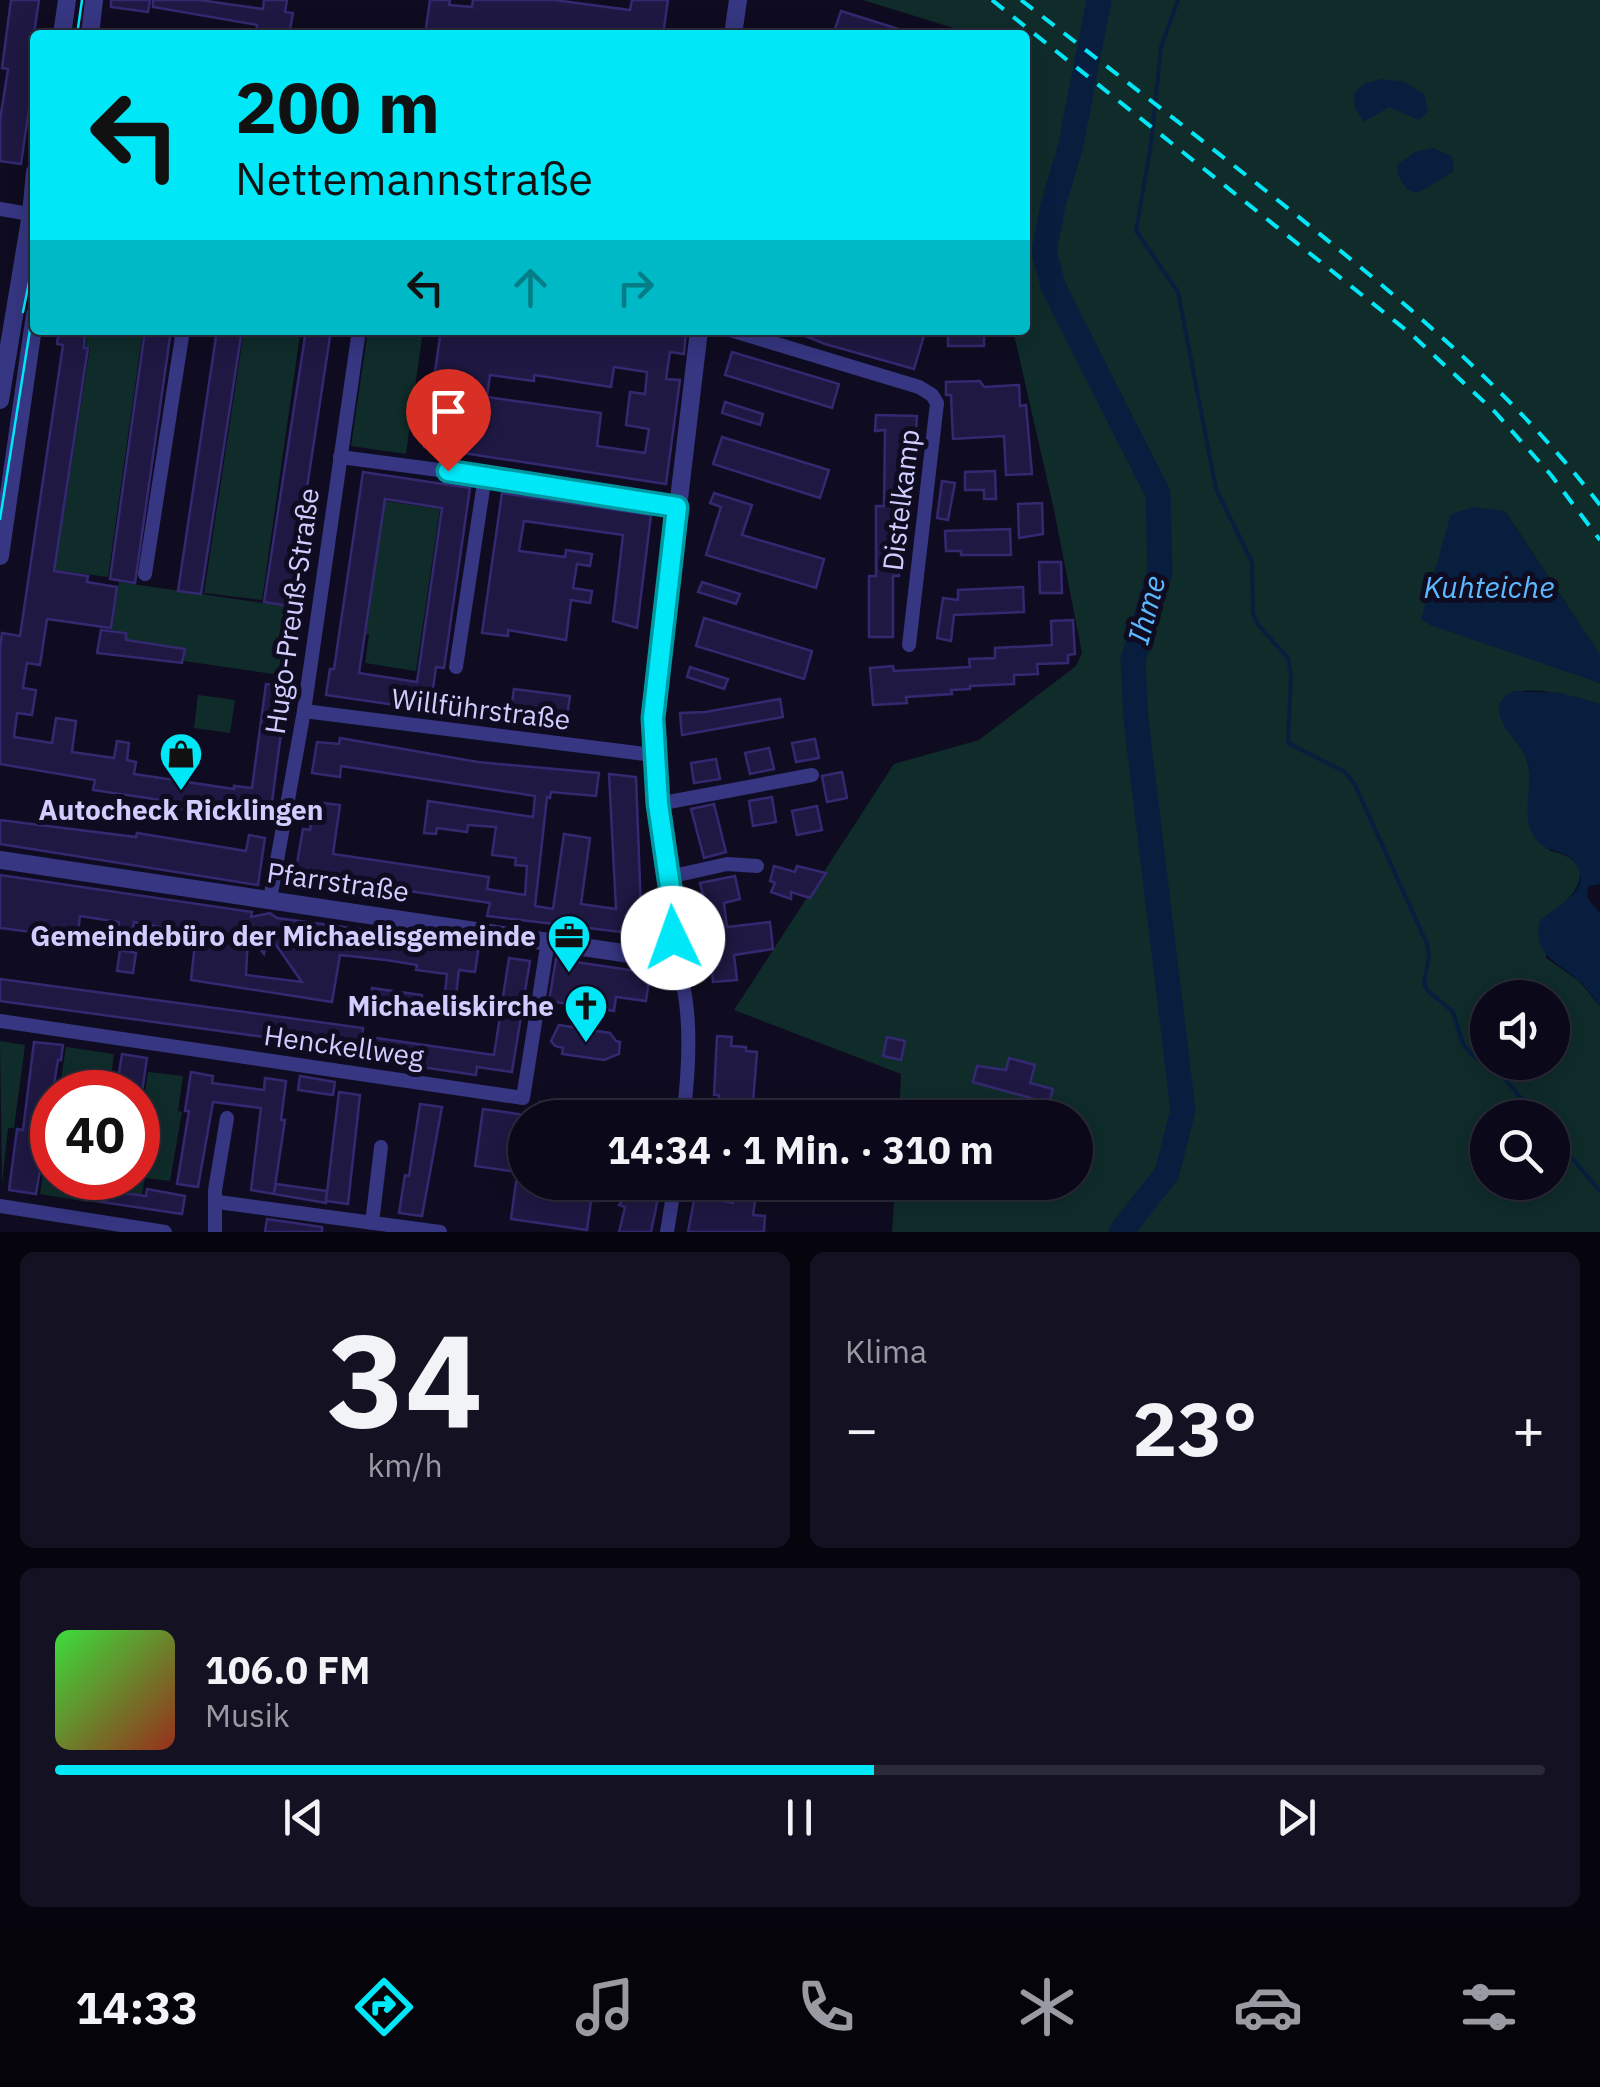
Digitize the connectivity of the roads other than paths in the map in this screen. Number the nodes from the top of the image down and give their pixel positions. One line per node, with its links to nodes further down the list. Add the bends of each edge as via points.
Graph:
1 (67, 0): 4 (street)
2 (94, 0): 5 (street)
3 (738, 0): 6 (street)
4 (63, 30)
5 (91, 30)
6 (734, 30)
7 (0, 210): 8 (street)
8 (30, 215)
9 (30, 232): 15 (street)
10 (32, 335): 19 (street)
11 (182, 335): 20 (street)
12 (358, 335): 16 (street, Hugo-Preuß-Straße)
13 (698, 335): 18 (street)
14 (747, 335): 21 (street, Distelkamp, via 919,387 935,399)
15 (0, 400)
16 (340, 457): 17 (street); 23 (street, Hugo-Preuß-Straße)
17 (485, 476): 18 (street); 22 (street)
18 (677, 507): 24 (street)
19 (0, 556)
20 (146, 574)
21 (909, 646)
22 (456, 667)
23 (304, 711): 24 (street, Willführstraße); 30 (street, Hugo-Preuß-Straße)
24 (653, 755): 26 (street)
25 (812, 775): 26 (street)
26 (658, 804): 29 (street)
27 (0, 860): 30 (street, Pfarrstraße)
28 (757, 866): 29 (street, via 727,864)
29 (669, 877): 32 (street, via 676,928)
30 (270, 899): 31 (street, Pfarrstraße)
31 (548, 942): 32 (street, Pfarrstraße, via 644,956); 33 (street, Henckellweg, via 524,1098)
32 (667, 948): 34 (street, via 678,962 685,1000)
33 (0, 1021)
34 (684, 1100)
35 (227, 1118): 38 (street)
36 (381, 1148): 40 (street)
37 (672, 1200): 44 (street)
38 (218, 1202): 40 (street); 42 (street)
39 (0, 1206): 41 (street)
40 (372, 1222): 43 (street)
41 (165, 1232)
42 (215, 1232)
43 (440, 1232)
44 (667, 1232)

